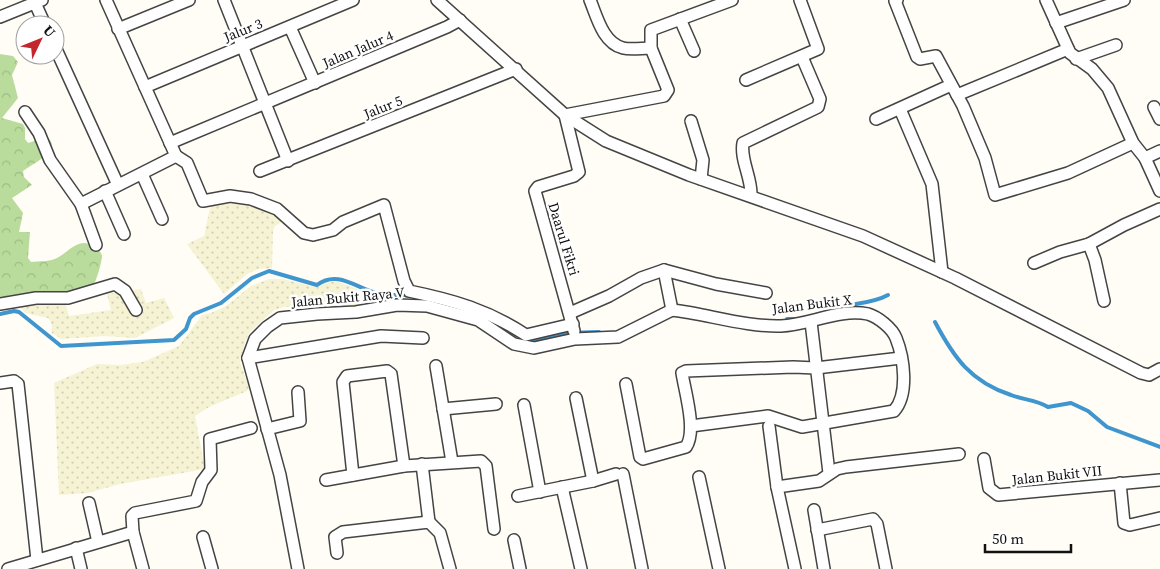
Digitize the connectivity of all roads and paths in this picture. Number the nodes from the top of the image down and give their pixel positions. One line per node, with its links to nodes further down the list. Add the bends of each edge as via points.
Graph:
1 (106, 0): 20 (street)
2 (189, 0): 20 (street)
3 (224, 0): 22 (street)
4 (353, 0): 19 (street, Jalur 3)
5 (454, 0): 13 (street)
6 (590, 0): 23 (street, via 602,29 614,44 624,48)
7 (732, 0): 16 (street)
8 (800, 0): 26 (street, via 818,48)
9 (897, 0): 33 (street, via 917,57 936,56)
10 (1046, 0): 18 (street)
11 (1124, 0): 18 (street)
12 (38, 2): 14 (street); 15 (street)
13 (440, 3): 17 (street)
14 (42, 15)
15 (0, 17)
16 (680, 19): 23 (street, via 651,30); 25 (street)
17 (460, 20): 29 (street); 31 (street, Jalan Jalur 4)
18 (1056, 23): 24 (street)
19 (290, 27): 22 (street, Jalur 3); 31 (street)
20 (118, 29): 32 (street)
21 (1116, 45): 27 (street)
22 (243, 46): 32 (street, Jalur 3); 34 (street)
23 (651, 48): 38 (street, via 667,94)
24 (1068, 49): 27 (street); 33 (street)
25 (694, 52)
26 (802, 57): 30 (street); 54 (street, via 820,99 818,107 743,142)
27 (1076, 59): 43 (street, via 1092,69 1108,88)
28 (63, 65): 51 (street)
29 (516, 69): 38 (street); 47 (street, Jalur 5)
30 (746, 80)
31 (315, 83): 34 (street, Jalan Jalur 4)
32 (145, 87): 42 (street)
33 (954, 90): 36 (street); 43 (street, via 985,158 995,195 1068,173)
34 (267, 104): 42 (street, Jalan Jalur 4); 47 (street)
35 (1154, 107): 40 (street)
36 (900, 109): 39 (street); 63 (street, via 932,184)
37 (25, 112): 55 (street, via 39,133 50,160)
38 (565, 115): 50 (street, via 606,141); 70 (street, Daarul Fikri, via 578,172 535,191)
39 (876, 118)
40 (1160, 119)
41 (691, 120): 50 (street, via 703,160)
42 (170, 143): 45 (street)
43 (1134, 143): 46 (street)
44 (1160, 151): 46 (street)
45 (176, 156): 49 (street); 70 (street, via 186,163 203,201 230,196 251,198 277,209 304,233 313,235 333,230 343,222 384,205 409,291 469,305 526,335)
46 (1145, 158): 52 (street)
47 (288, 161): 48 (street, Jalur 5)
48 (260, 171)
49 (142, 174): 51 (street); 57 (street)
50 (701, 179): 54 (street)
51 (118, 185): 53 (street)
52 (1160, 191)
53 (105, 192): 55 (street); 58 (street)
54 (751, 196): 63 (street, via 840,227)
55 (81, 204): 60 (street)
56 (1160, 209): 59 (street)
57 (162, 220)
58 (124, 234)
59 (1089, 244): 61 (street); 65 (street)
60 (96, 245)
61 (1034, 263)
62 (664, 270): 64 (street); 67 (street); 70 (street, via 609,296)
63 (942, 272): 76 (street, via 1141,373 1149,375)
64 (766, 293)
65 (1104, 301)
66 (0, 304): 68 (street, via 36,298 68,298 116,284 125,291)
67 (671, 304): 69 (street, Jalan Bukit X, via 780,326); 70 (street, Jalan Bukit Raya V, via 618,337)
68 (136, 310)
69 (811, 322): 73 (street, Jalan Bukit X, via 850,314 876,317 896,337); 75 (street)
70 (573, 328): 72 (street, Jalan Bukit Raya V, via 547,346 525,348 478,320 427,306 397,305 280,318 256,339)
71 (423, 338): 72 (street, via 381,336)
72 (248, 358): 88 (street)
73 (901, 358): 75 (street); 84 (street, via 904,390 894,411)
74 (436, 366): 83 (street)
75 (816, 368): 84 (street); 85 (street, via 686,371 682,373)
76 (1160, 369)
77 (0, 382): 117 (street, via 14,381 18,384)
78 (626, 384): 85 (street, via 640,458 686,447)
79 (298, 392): 88 (street, via 300,421)
80 (576, 398): 99 (street)
81 (496, 404): 83 (street)
82 (524, 405): 103 (street)
83 (443, 409): 91 (street)
84 (824, 422): 85 (street, via 802,427 768,416); 94 (street)
85 (690, 426)
86 (768, 426): 102 (street)
87 (251, 428): 111 (street, via 210,439 212,468 202,482 198,499 135,513 132,516)
88 (267, 429): 122 (street, via 280,475)
89 (959, 454): 94 (street, via 846,467)
90 (984, 459): 100 (street, Jalan Bukit VII, via 988,488 998,495)
91 (452, 462): 92 (street); 109 (street, via 484,462)
92 (422, 464): 93 (street); 108 (street)
93 (404, 466): 95 (street); 95 (street, via 392,374 387,371 347,376 343,382)
94 (829, 473): 102 (street, via 819,481)
95 (352, 475): 97 (street)
96 (699, 477): 127 (street)
97 (326, 480)
98 (1160, 480): 100 (street, Jalan Bukit VII)
99 (593, 481): 101 (street); 126 (street, via 619,474)
100 (1120, 484): 107 (street, via 1124,523 1130,525)
101 (562, 487): 103 (street); 125 (street)
102 (778, 489): 128 (street)
103 (540, 492): 104 (street)
104 (518, 496)
105 (90, 503): 114 (street)
106 (814, 510): 110 (street)
107 (1160, 518)
108 (429, 522): 116 (street, via 343,532 335,538); 123 (street, via 440,533)
109 (494, 529)
110 (816, 530): 129 (street); 130 (street, via 873,519 878,524)
111 (133, 532): 114 (street); 120 (street)
112 (203, 537): 121 (street)
113 (514, 540): 124 (street)
114 (98, 542): 115 (street)
115 (76, 548): 117 (street); 119 (street)
116 (337, 553)
117 (37, 560): 118 (street)
118 (8, 569)
119 (80, 569)
120 (143, 569)
121 (212, 569)
122 (298, 569)
123 (450, 569)
124 (520, 569)
125 (581, 569)
126 (642, 569)
127 (719, 569)
128 (795, 569)
129 (824, 569)
130 (886, 569)

